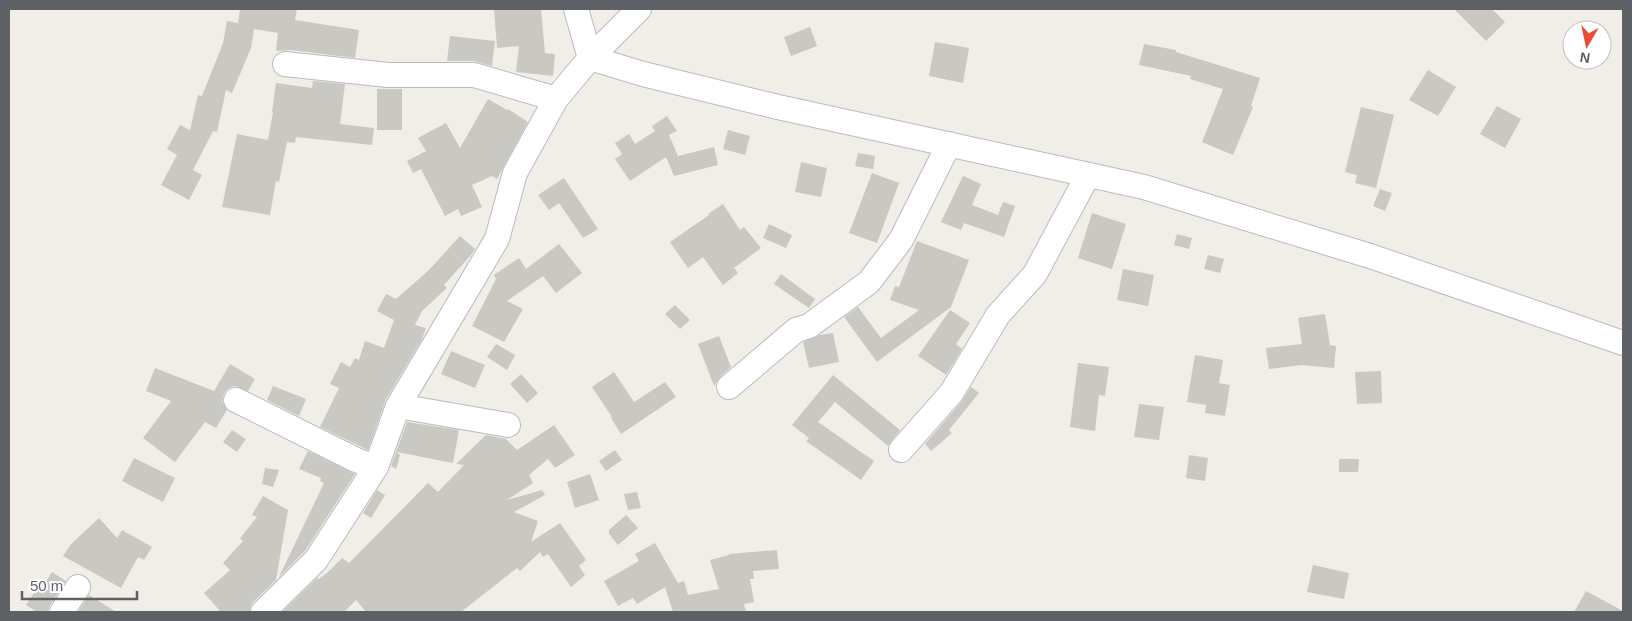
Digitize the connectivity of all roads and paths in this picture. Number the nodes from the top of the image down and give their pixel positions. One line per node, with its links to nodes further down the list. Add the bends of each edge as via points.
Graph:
1 (576, 9): 3 (street)
2 (638, 9): 3 (street)
3 (590, 58): 5 (street); 6 (street, via 778,107)
4 (284, 64): 5 (street, via 388,75 474,75)
5 (556, 99): 11 (street, via 515,173 496,239)
6 (949, 144): 7 (street); 9 (street, via 900,240 869,282 809,326 796,330)
7 (1088, 175): 8 (street, via 1144,187 1370,256); 13 (street, via 1035,274 998,315 952,392)
8 (1623, 343)
9 (729, 387)
10 (236, 400): 14 (street)
11 (398, 406): 12 (street); 14 (street)
12 (508, 425)
13 (901, 450)
14 (376, 467): 17 (street, via 316,560)
15 (78, 587): 16 (street)
16 (62, 612)
17 (263, 612)

